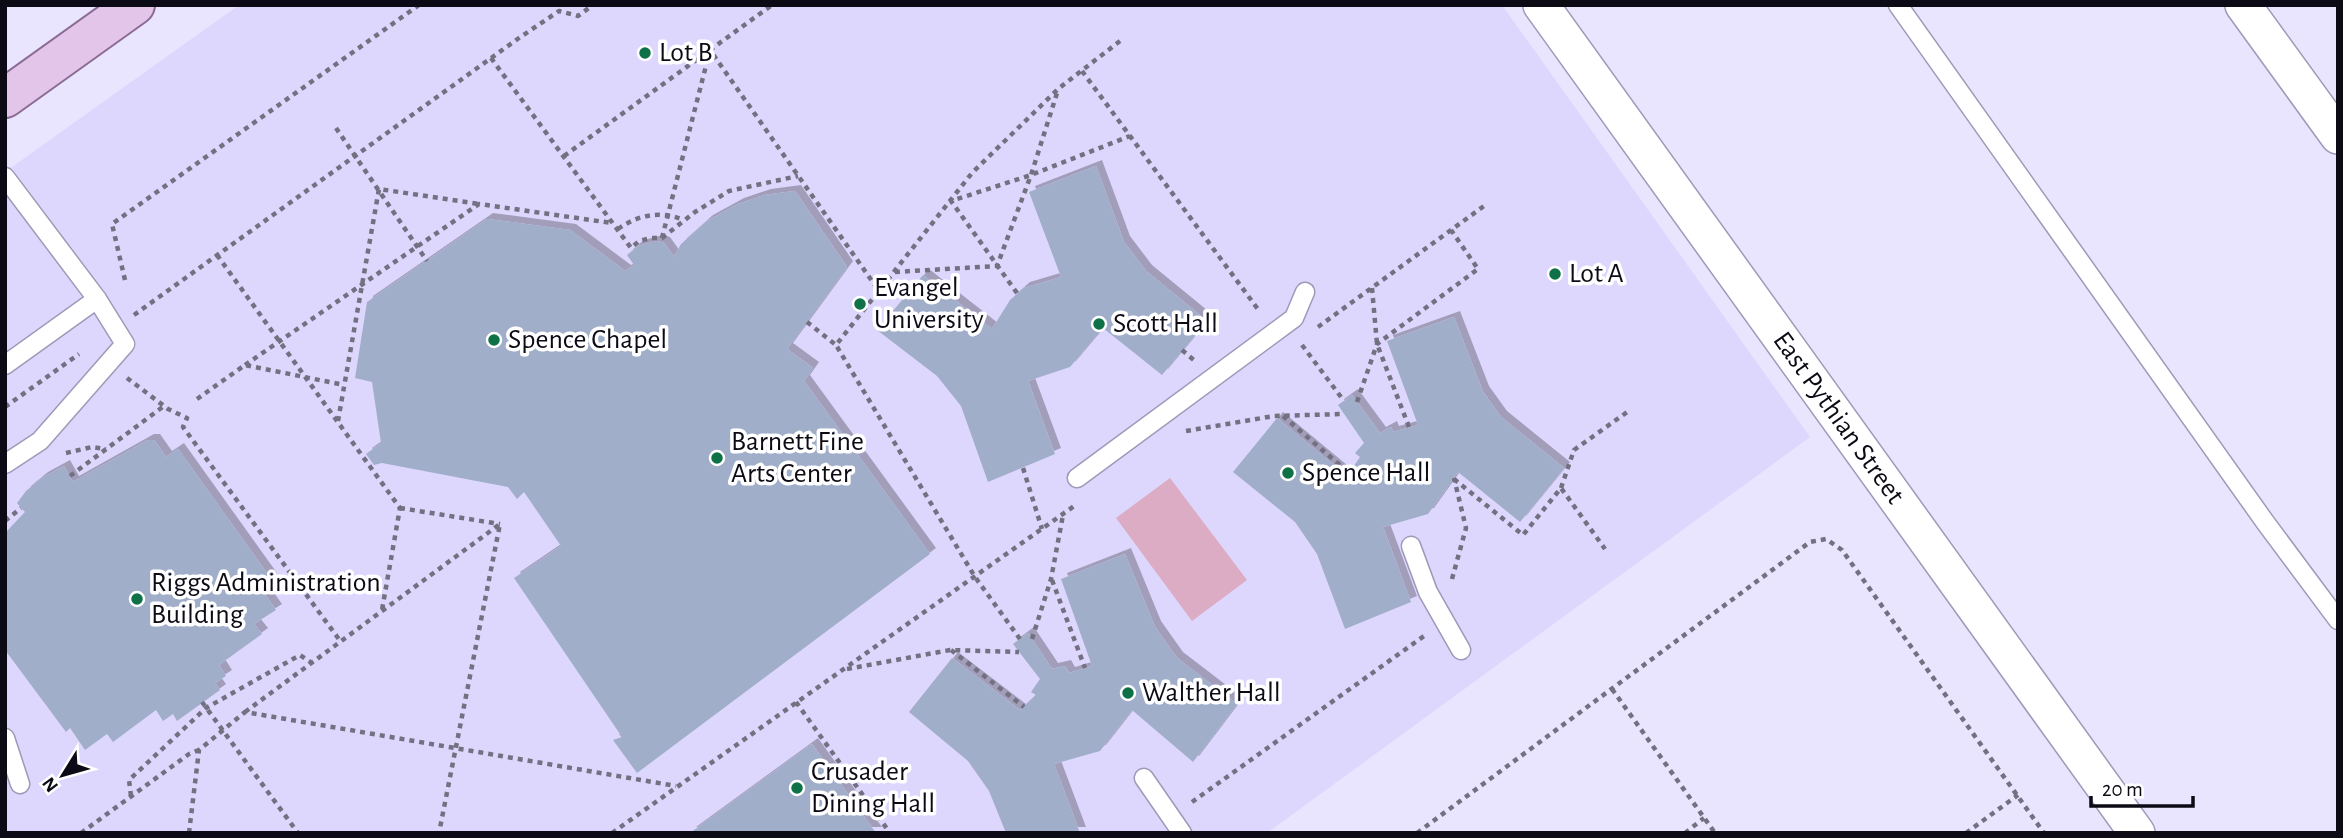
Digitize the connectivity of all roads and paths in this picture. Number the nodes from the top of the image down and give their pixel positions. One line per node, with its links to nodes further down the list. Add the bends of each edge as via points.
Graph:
1 (135, 5): 13 (main road)
2 (419, 5): 37 (path, via 112,224)
3 (593, 5): 10 (path, via 578,16 559,11)
4 (772, 5): 9 (path)
5 (1541, 5): 127 (street, East Pythian Street)
6 (1898, 5): 88 (lane)
7 (2243, 5): 16 (street)
8 (1120, 41): 11 (path)
9 (710, 50): 18 (path); 20 (path); 26 (path)
10 (491, 58): 17 (path); 18 (path)
11 (1082, 71): 12 (path); 15 (path)
12 (1058, 89): 19 (path); 23 (path, via 972,173)
13 (5, 98)
14 (336, 128): 17 (path)
15 (1130, 136): 19 (path); 46 (path)
16 (2338, 136)
17 (356, 156): 22 (path); 33 (path)
18 (564, 156): 28 (path)
19 (1031, 175): 23 (path); 35 (path)
20 (798, 176): 27 (path, via 729,191); 40 (path)
21 (5, 177): 43 (lane)
22 (379, 189): 24 (path); 32 (path); 38 (path)
23 (951, 201): 35 (path); 36 (path)
24 (478, 204): 28 (path); 32 (path)
25 (1484, 206): 30 (path)
26 (668, 214): 27 (path); 29 (path, via 640,217); 31 (path)
27 (685, 220): 31 (path)
28 (613, 224): 29 (path)
29 (618, 229): 31 (path, via 631,248)
30 (1451, 230): 39 (path); 49 (path, via 1478,269)
31 (662, 238)
32 (417, 246): 34 (path); 38 (path)
33 (217, 256): 45 (path); 47 (path)
34 (427, 261)
35 (997, 266): 36 (path); 42 (path)
36 (894, 272): 40 (path)
37 (125, 280)
38 (362, 283): 47 (path); 54 (path)
39 (1372, 288): 48 (path); 49 (path)
40 (879, 291): 50 (path)
41 (1305, 292): 46 (lane, via 1294,318)
42 (1017, 293)
43 (97, 299): 45 (lane); 51 (lane)
44 (807, 322): 50 (path)
45 (116, 328): 59 (path); 69 (lane, via 125,344 40,440)
46 (1275, 332): 48 (path, via 1288,349); 73 (lane)
47 (279, 341): 52 (path); 53 (path)
48 (1299, 341): 57 (path)
49 (1377, 344): 58 (path); 65 (path)
50 (836, 345): 84 (path)
51 (5, 365)
52 (245, 365): 53 (path); 56 (path)
53 (306, 377): 54 (path); 64 (path)
54 (344, 385): 64 (path)
55 (117, 386): 60 (path, via 125,376)
56 (197, 399)
57 (1344, 401)
58 (1357, 402)
59 (5, 407)
60 (164, 407): 67 (path); 91 (path, via 187,418 183,427)
61 (1630, 410): 74 (path, via 1574,450)
62 (1345, 414): 63 (path)
63 (1282, 415): 66 (path); 71 (path)
64 (338, 422): 77 (path)
65 (1409, 427)
66 (1185, 431)
67 (107, 449): 68 (path, via 92,447); 72 (path)
68 (59, 455)
69 (5, 464)
70 (1023, 468): 81 (path)
71 (1349, 473)
72 (70, 476)
73 (1077, 478)
74 (1561, 488): 83 (path); 87 (path, via 1523,535 1454,478 1465,528)
75 (1085, 498): 78 (path)
76 (21, 508): 79 (path)
77 (400, 508): 80 (path); 86 (path)
78 (1063, 514): 81 (path); 85 (path)
79 (5, 521)
80 (500, 524): 86 (path); 106 (path)
81 (1042, 529): 84 (path)
82 (1411, 546): 87 (lane)
83 (1605, 549)
84 (975, 577): 89 (path); 97 (path)
85 (1051, 579): 90 (path); 96 (path)
86 (382, 611): 91 (path)
87 (1440, 612): 93 (lane); 113 (path, via 1430,632)
88 (2338, 620)
89 (1020, 639)
90 (1032, 639)
91 (341, 642): 95 (path)
92 (950, 650): 94 (path); 97 (path); 101 (path)
93 (1461, 650)
94 (1019, 652)
95 (312, 663): 102 (path, via 300,655); 103 (path)
96 (1085, 668)
97 (844, 669): 100 (path)
98 (1612, 689): 112 (path, via 1810,542 1826,539 1842,550); 114 (path); 122 (path)
99 (202, 702): 102 (path)
100 (796, 702): 110 (path); 120 (path)
101 (1024, 707)
102 (206, 708): 104 (path); 111 (path, via 129,780)
103 (245, 712): 104 (path); 106 (path)
104 (224, 731): 107 (path); 117 (path)
105 (5, 738): 109 (lane)
106 (456, 747): 110 (path); 118 (path)
107 (199, 750): 111 (path); 116 (path)
108 (1144, 778): 113 (lane)
109 (20, 784)
110 (676, 786): 119 (path)
111 (131, 796): 115 (path)
112 (2018, 796): 125 (path); 126 (path)
113 (1171, 818): 121 (lane)
114 (1704, 818): 123 (path); 124 (path)
115 (81, 833)
116 (189, 833)
117 (298, 833)
118 (439, 833)
119 (612, 833)
120 (890, 833)
121 (1182, 833)
122 (1417, 833)
123 (1685, 833)
124 (1715, 833)
125 (1966, 833)
126 (2045, 833)
127 (2137, 833)

